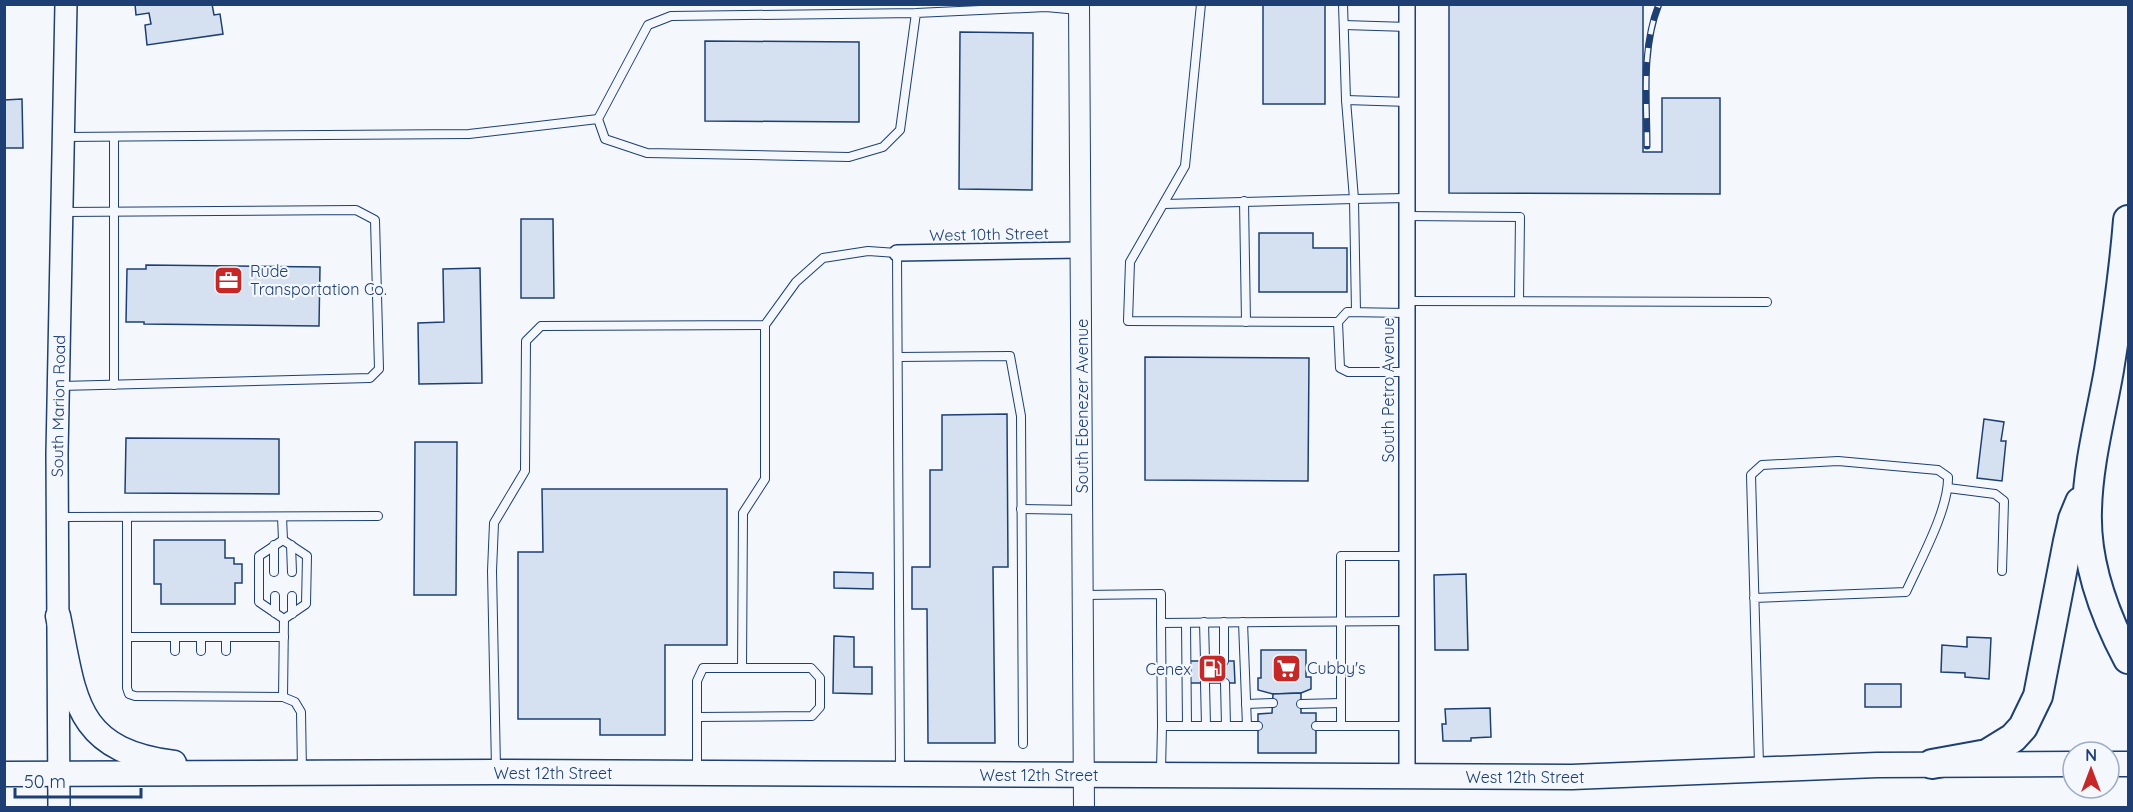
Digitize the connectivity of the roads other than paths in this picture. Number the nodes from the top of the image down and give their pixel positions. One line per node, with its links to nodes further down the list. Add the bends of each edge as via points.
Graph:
1 (66, 4): 12 (main road, South Marion Road)
2 (1201, 4): 17 (lane, via 1185,166)
3 (1344, 4): 7 (lane)
4 (1407, 4): 8 (street, South Petro Avenue)
5 (1079, 7): 6 (lane); 22 (street, South Ebenezer Avenue)
6 (916, 12): 11 (lane, via 671,16 648,25); 11 (lane, via 900,130 883,147 849,157 647,153 605,139)
7 (1344, 25): 8 (lane); 9 (lane)
8 (1408, 27): 10 (street, South Petro Avenue)
9 (1346, 100): 10 (lane); 14 (lane)
10 (1408, 102): 15 (street, South Petro Avenue)
11 (598, 119): 13 (lane, via 469,134)
12 (62, 137): 13 (lane); 19 (main road, South Marion Road)
13 (114, 137): 18 (lane)
14 (1354, 198): 15 (lane); 16 (lane); 27 (lane)
15 (1407, 198): 20 (street, South Petro Avenue)
16 (1244, 201): 17 (lane); 28 (lane)
17 (1164, 204): 28 (lane, via 1130,262 1128,321)
18 (114, 211): 19 (lane); 33 (lane); 33 (lane, via 356,210 375,220 379,369 370,378)
19 (61, 212): 34 (main road, South Marion Road)
20 (1406, 216): 24 (lane, via 1520,217); 26 (street, South Petro Avenue)
21 (2128, 220): 35 (highway, via 2118,314)
22 (1081, 250): 23 (street, West 10th Street); 38 (street, South Ebenezer Avenue)
23 (897, 253): 30 (lane, via 868,251 823,258 796,282); 31 (lane)
24 (1519, 301): 25 (lane); 26 (lane)
25 (1767, 302)
26 (1406, 307): 27 (lane); 32 (street, South Petro Avenue)
27 (1356, 312): 29 (lane, via 1347,312)
28 (1246, 322): 29 (lane)
29 (1338, 322): 32 (lane, via 1340,369)
30 (765, 326): 76 (lane, via 765,478 743,513); 99 (lane, via 541,326 526,341 525,471 494,523)
31 (898, 357): 37 (lane, via 1010,356 1021,416); 103 (lane)
32 (1406, 372): 46 (street, South Petro Avenue)
33 (114, 385): 34 (lane)
34 (58, 386): 39 (main road, South Marion Road)
35 (2089, 480): 73 (highway, via 2087,513 2095,578); 95 (highway, via 2073,519 2043,673 2031,713 2013,738 1987,754)
36 (1948, 488): 47 (lane, via 1995,494 2004,501); 53 (lane, via 1906,592); 53 (lane, via 1948,477 1938,470 1838,461 1762,465 1751,475)
37 (1021, 509): 38 (lane); 94 (lane)
38 (1082, 510): 50 (street, South Ebenezer Avenue)
39 (57, 516): 42 (lane); 56 (main road, South Marion Road)
40 (282, 516): 41 (lane); 42 (lane); 43 (lane)
41 (378, 516)
42 (127, 517): 65 (lane)
43 (283, 540): 44 (lane); 45 (lane)
44 (274, 545): 48 (lane); 54 (lane, via 259,556 259,602)
45 (291, 546): 49 (lane); 55 (lane, via 307,556 306,604)
46 (1406, 556): 58 (lane, via 1341,556); 59 (street, South Petro Avenue)
47 (2002, 571)
48 (274, 572)
49 (292, 572)
50 (1083, 595): 63 (lane, via 1161,594); 104 (street, South Ebenezer Avenue)
51 (274, 596): 54 (lane)
52 (292, 596): 55 (lane)
53 (1754, 598): 97 (lane)
54 (274, 613): 57 (lane)
55 (292, 614): 57 (lane)
56 (58, 616): 98 (main road, via 77,701 85,718 107,742 136,755 172,763); 102 (main road, South Marion Road)
57 (284, 619): 69 (lane)
58 (1341, 621): 59 (lane); 62 (lane); 81 (lane)
59 (1406, 621): 93 (street, South Petro Avenue)
60 (1204, 622): 61 (lane); 64 (lane); 74 (lane)
61 (1224, 622): 62 (lane); 75 (lane)
62 (1243, 622): 82 (lane)
63 (1161, 623): 64 (lane); 85 (lane)
64 (1186, 623): 86 (lane)
65 (127, 637): 66 (lane); 79 (lane, via 129,694)
66 (175, 637): 67 (lane); 70 (lane)
67 (201, 637): 68 (lane); 71 (lane)
68 (226, 637): 69 (lane); 72 (lane)
69 (284, 637): 79 (lane)
70 (175, 651)
71 (201, 651)
72 (226, 651)
73 (2128, 659)
74 (1205, 662)
75 (1224, 662)
76 (742, 668): 84 (lane, via 703,668 697,681); 84 (lane, via 811,668 820,678 820,707 812,716)
77 (1205, 683): 87 (lane)
78 (1225, 683): 88 (lane)
79 (283, 697): 98 (lane, via 295,702 301,712)
80 (1273, 703): 82 (lane)
81 (1341, 703): 83 (lane); 92 (lane)
82 (1246, 704): 89 (lane)
83 (1301, 704)
84 (697, 717): 101 (lane)
85 (1161, 726): 86 (lane); 105 (lane)
86 (1187, 726): 87 (lane)
87 (1206, 726): 88 (lane)
88 (1226, 726): 89 (lane)
89 (1247, 726): 90 (lane)
90 (1258, 726)
91 (1316, 726): 92 (lane)
92 (1341, 726): 93 (lane)
93 (1407, 726): 106 (street, South Petro Avenue)
94 (1023, 744)
95 (1932, 764): 96 (main road, West 12th Street); 97 (main road, West 12th Street)
96 (2061, 764)
97 (1759, 770): 106 (main road, West 12th Street, via 1582,777)
98 (302, 772): 99 (main road, West 12th Street); 102 (main road, West 12th Street)
99 (496, 772): 101 (main road, West 12th Street)
100 (4, 774): 102 (main road, West 12th Street)
101 (697, 774): 103 (main road, West 12th Street)
102 (59, 775): 107 (main road, South Marion Road)
103 (900, 775): 104 (main road, West 12th Street)
104 (1083, 775): 105 (main road, West 12th Street); 108 (street, South Ebenezer Avenue)
105 (1161, 775): 106 (main road, West 12th Street)
106 (1407, 776)
107 (59, 807)
108 (1084, 807)

